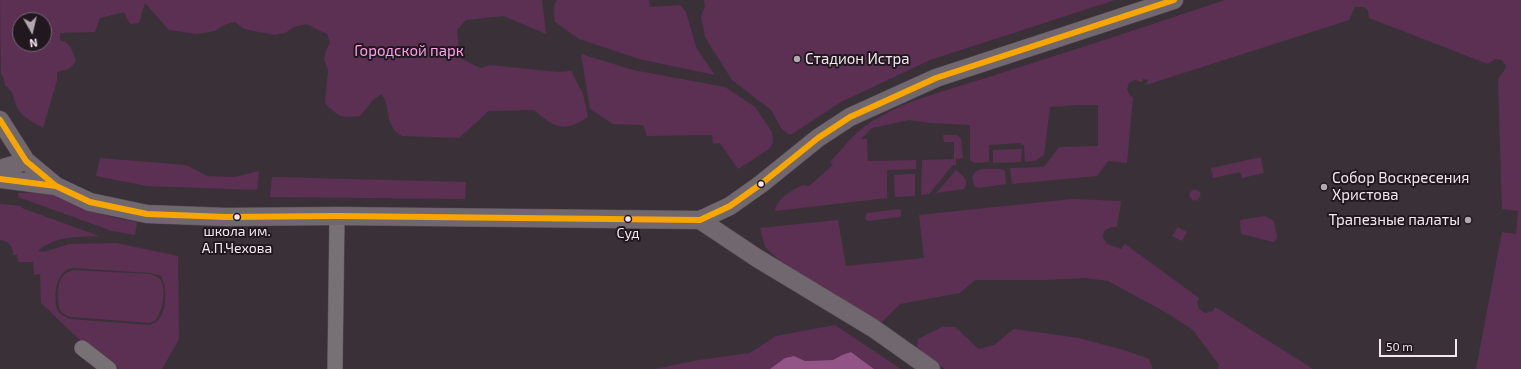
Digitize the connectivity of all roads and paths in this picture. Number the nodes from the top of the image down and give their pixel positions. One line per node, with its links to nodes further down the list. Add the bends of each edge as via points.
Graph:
1 (1174, 0): 8 (main road, via 936,78 850,117 818,138 730,206)
2 (0, 120): 3 (main road)
3 (26, 161): 4 (main road); 6 (main road)
4 (0, 169)
5 (0, 179): 6 (main road)
6 (56, 186): 7 (main road, via 90,202 147,214 226,217)
7 (337, 216): 8 (main road); 11 (street)
8 (700, 220): 12 (main road, via 757,258 873,328)
9 (82, 348): 10 (street)
10 (109, 369)
11 (335, 369)
12 (931, 369)

